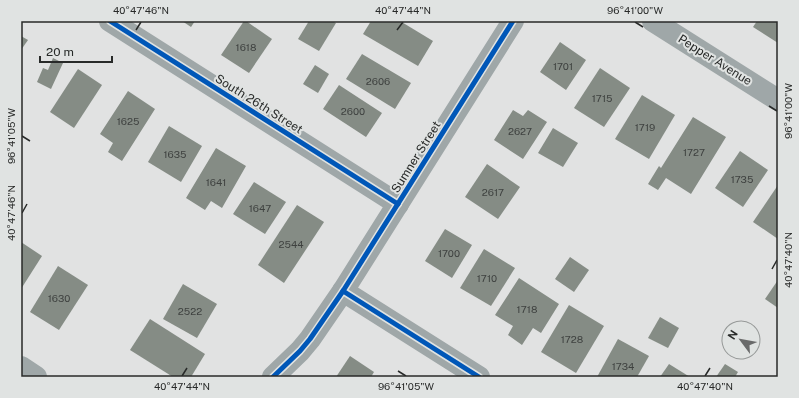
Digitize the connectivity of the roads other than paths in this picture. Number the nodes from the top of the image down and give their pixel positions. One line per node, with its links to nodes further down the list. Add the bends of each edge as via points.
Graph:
1 (110, 21): 5 (street, South 26th Street)
2 (513, 21): 5 (street, Sumner Street)
3 (653, 21): 4 (street, Pepper Avenue)
4 (778, 100)
5 (398, 204): 6 (street, Sumner Street)
6 (343, 291): 9 (street, Sumner Street, via 310,339); 10 (street)
7 (21, 368): 8 (street)
8 (36, 377)
9 (273, 377)
10 (479, 377)

